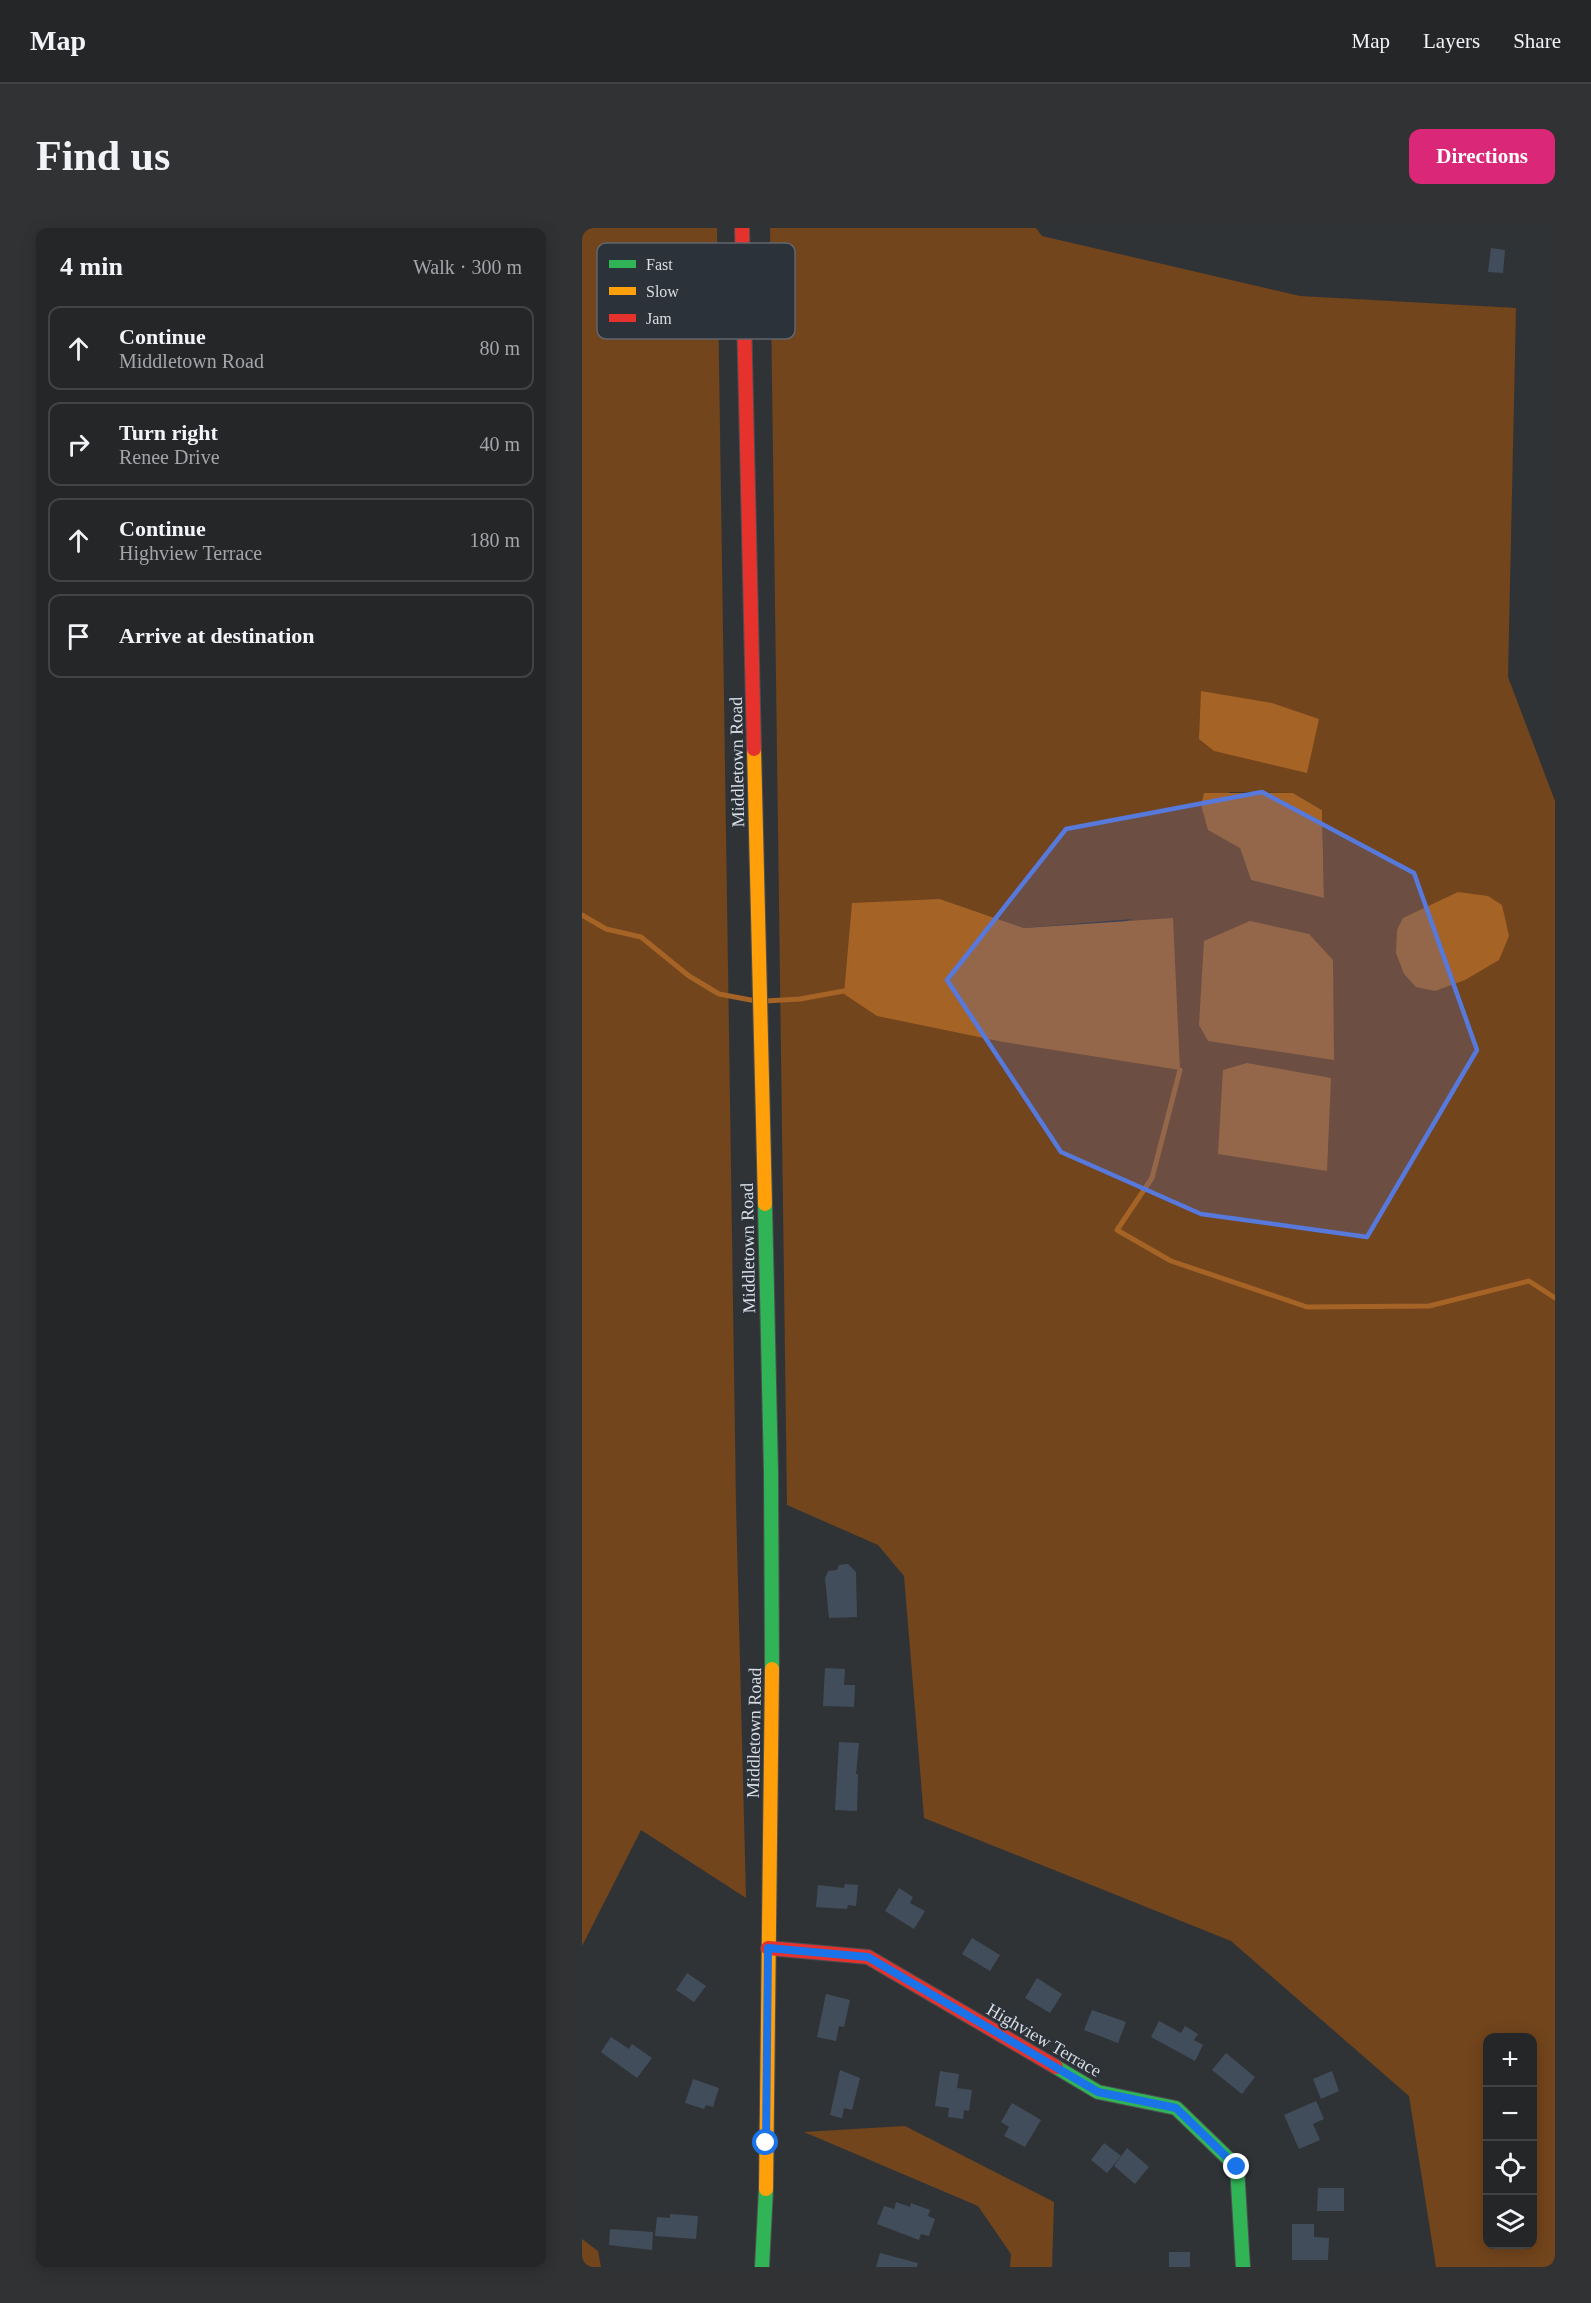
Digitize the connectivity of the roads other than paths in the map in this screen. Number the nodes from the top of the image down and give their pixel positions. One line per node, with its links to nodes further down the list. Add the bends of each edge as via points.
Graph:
1 (742, 228): 2 (street, Middletown Road)
2 (742, 243)
3 (745, 339): 4 (street, Middletown Road, via 773,1612)
4 (768, 1948): 5 (street, Middletown Road); 6 (street, Highview Terrace, via 868,1957 1098,2092 1176,2108 1237,2167)
5 (762, 2267)
6 (1242, 2267)

